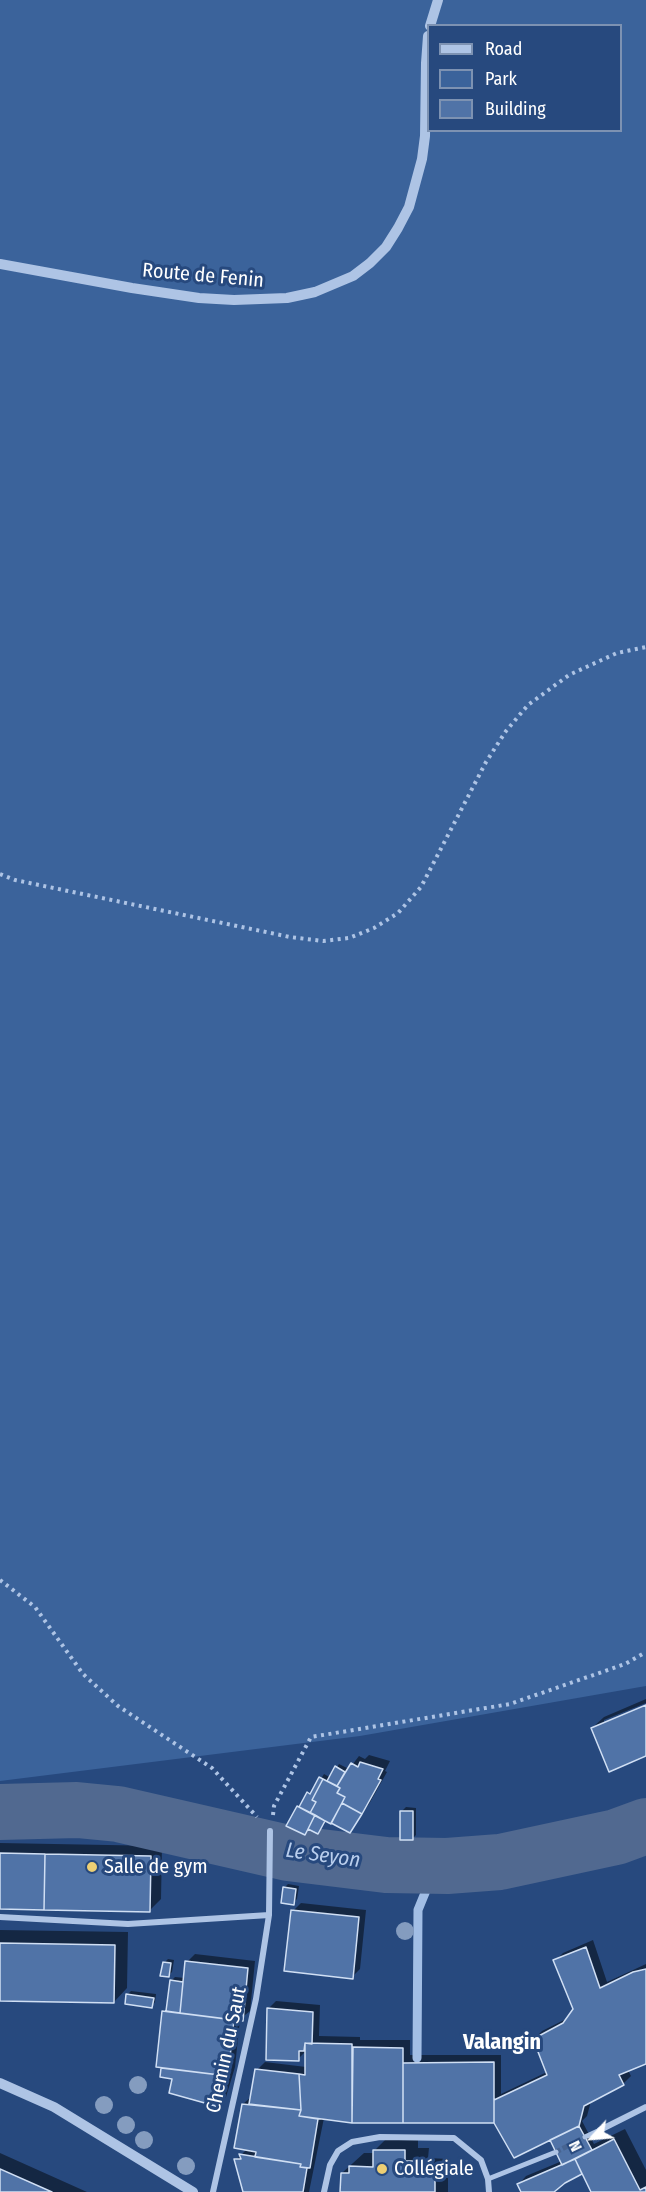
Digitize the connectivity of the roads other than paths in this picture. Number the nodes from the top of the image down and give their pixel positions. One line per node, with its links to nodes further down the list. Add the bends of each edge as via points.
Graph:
1 (438, 0): 2 (street)
2 (431, 24)
3 (427, 54): 4 (street, Route de Fenin, via 425,136 409,207 386,247 353,276 335,285 287,298 198,298)
4 (0, 264)
5 (270, 1831): 6 (street, Chemin du Saut)
6 (269, 1914): 7 (street, via 128,1924); 15 (street, Chemin du Saut, via 256,1999)
7 (0, 1917)
8 (0, 2083): 14 (street, via 54,2107)
9 (646, 2107): 10 (street)
10 (600, 2130): 11 (street)
11 (585, 2137)
12 (556, 2152): 13 (street)
13 (488, 2179): 16 (street, via 481,2160 454,2138 380,2137 352,2142 338,2151 330,2165); 17 (street)
14 (193, 2192)
15 (213, 2192)
16 (324, 2192)
17 (489, 2192)

